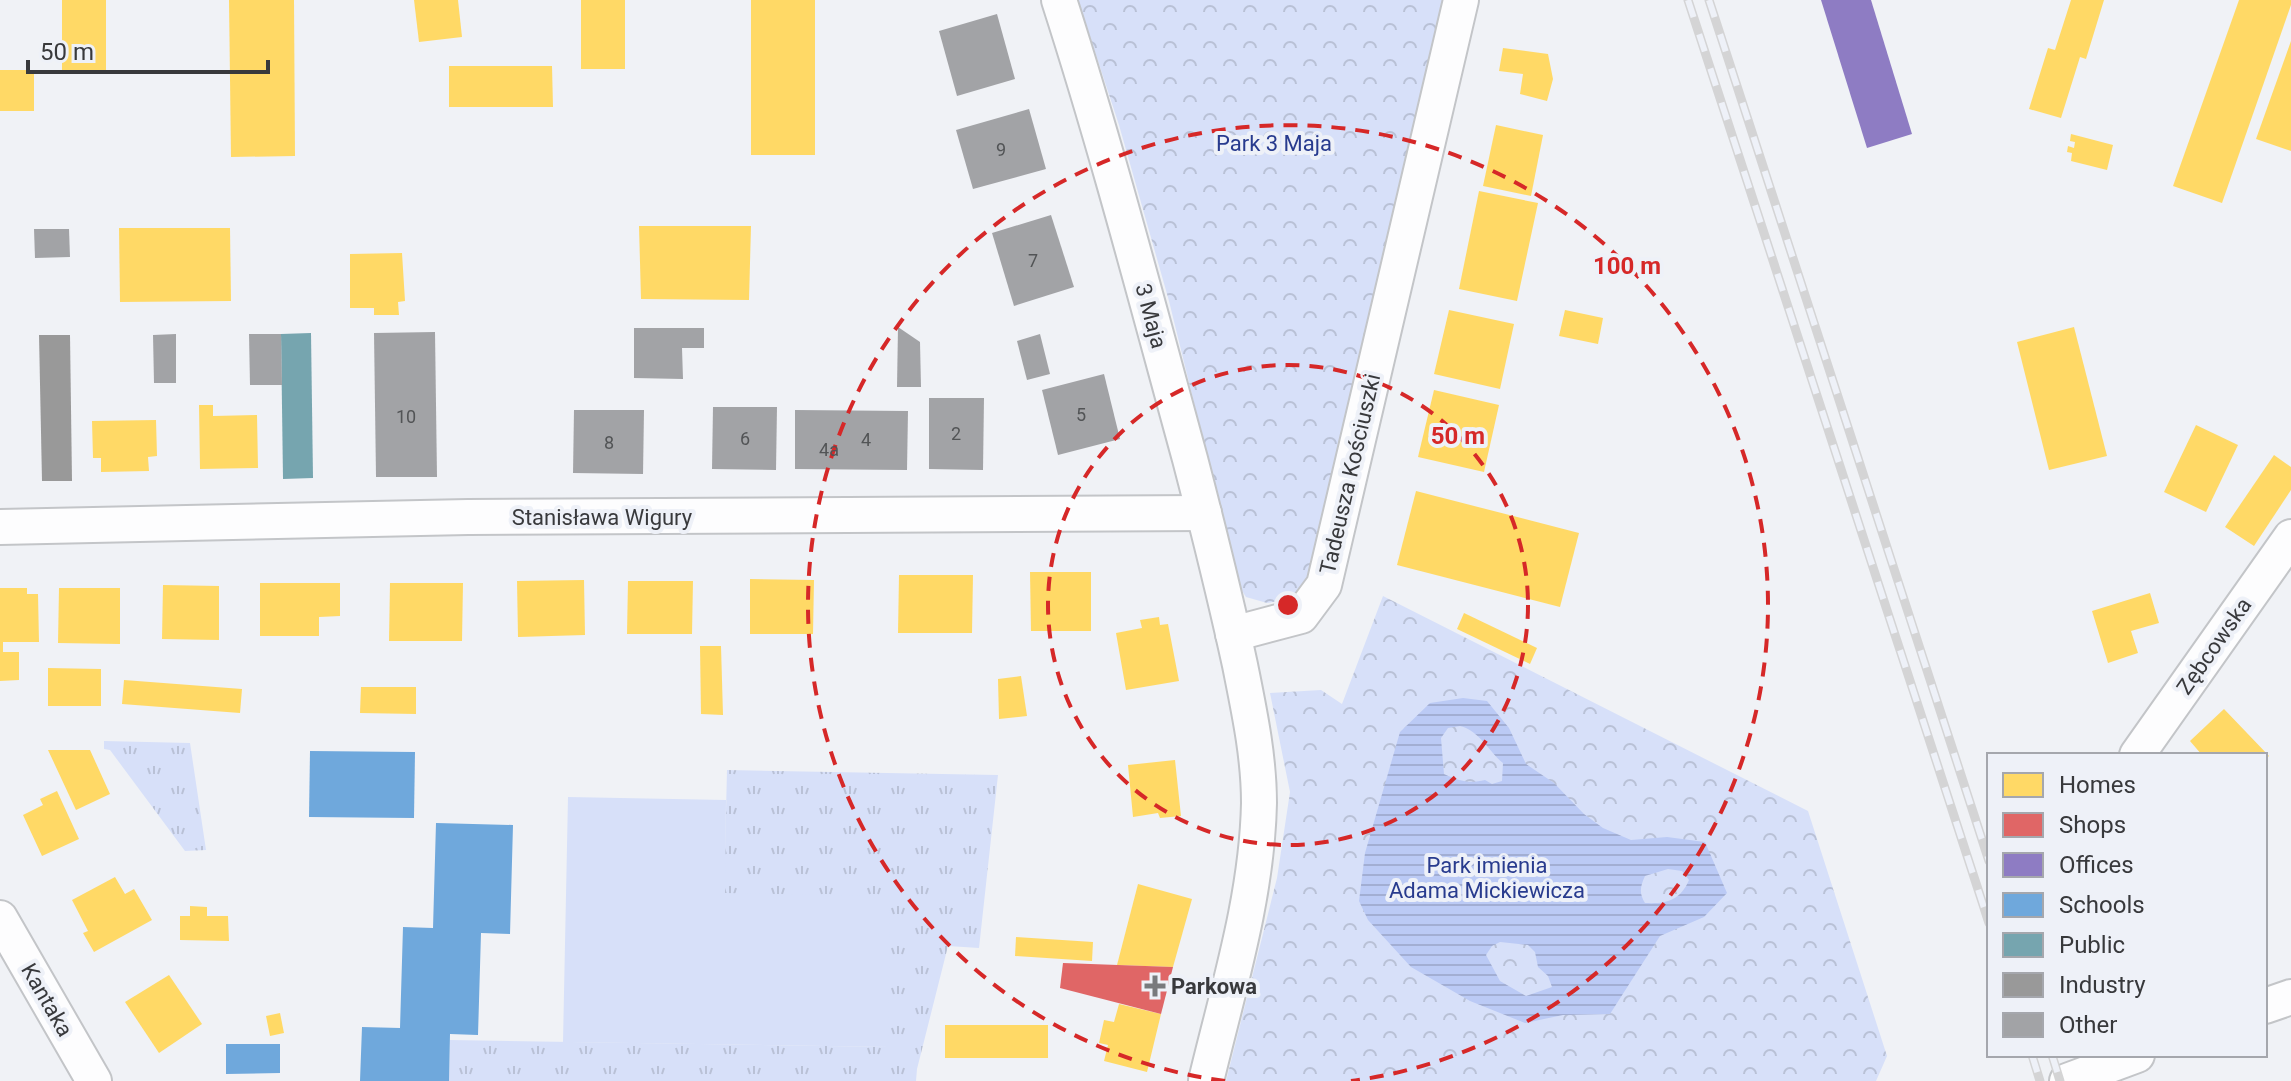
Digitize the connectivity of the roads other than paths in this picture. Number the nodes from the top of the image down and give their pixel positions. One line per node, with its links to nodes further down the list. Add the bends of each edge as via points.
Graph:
1 (1059, 0): 3 (street, 3 Maja, via 1099,124)
2 (1461, 0): 6 (street, Tadeusza Kościuszki, via 1324,585 1301,616)
3 (1204, 513): 4 (street, Stanisława Wigury, via 468,517); 6 (street, 3 Maja)
4 (0, 527)
5 (2291, 537): 7 (street, Zębcowska)
6 (1233, 634): 13 (street, via 1257,759 1256,855)
7 (2138, 753)
8 (0, 918): 12 (street, Kantaka)
9 (2291, 997): 10 (street)
10 (2267, 1005)
11 (2131, 1058): 14 (street)
12 (94, 1081)
13 (1206, 1081)
14 (2067, 1081)

